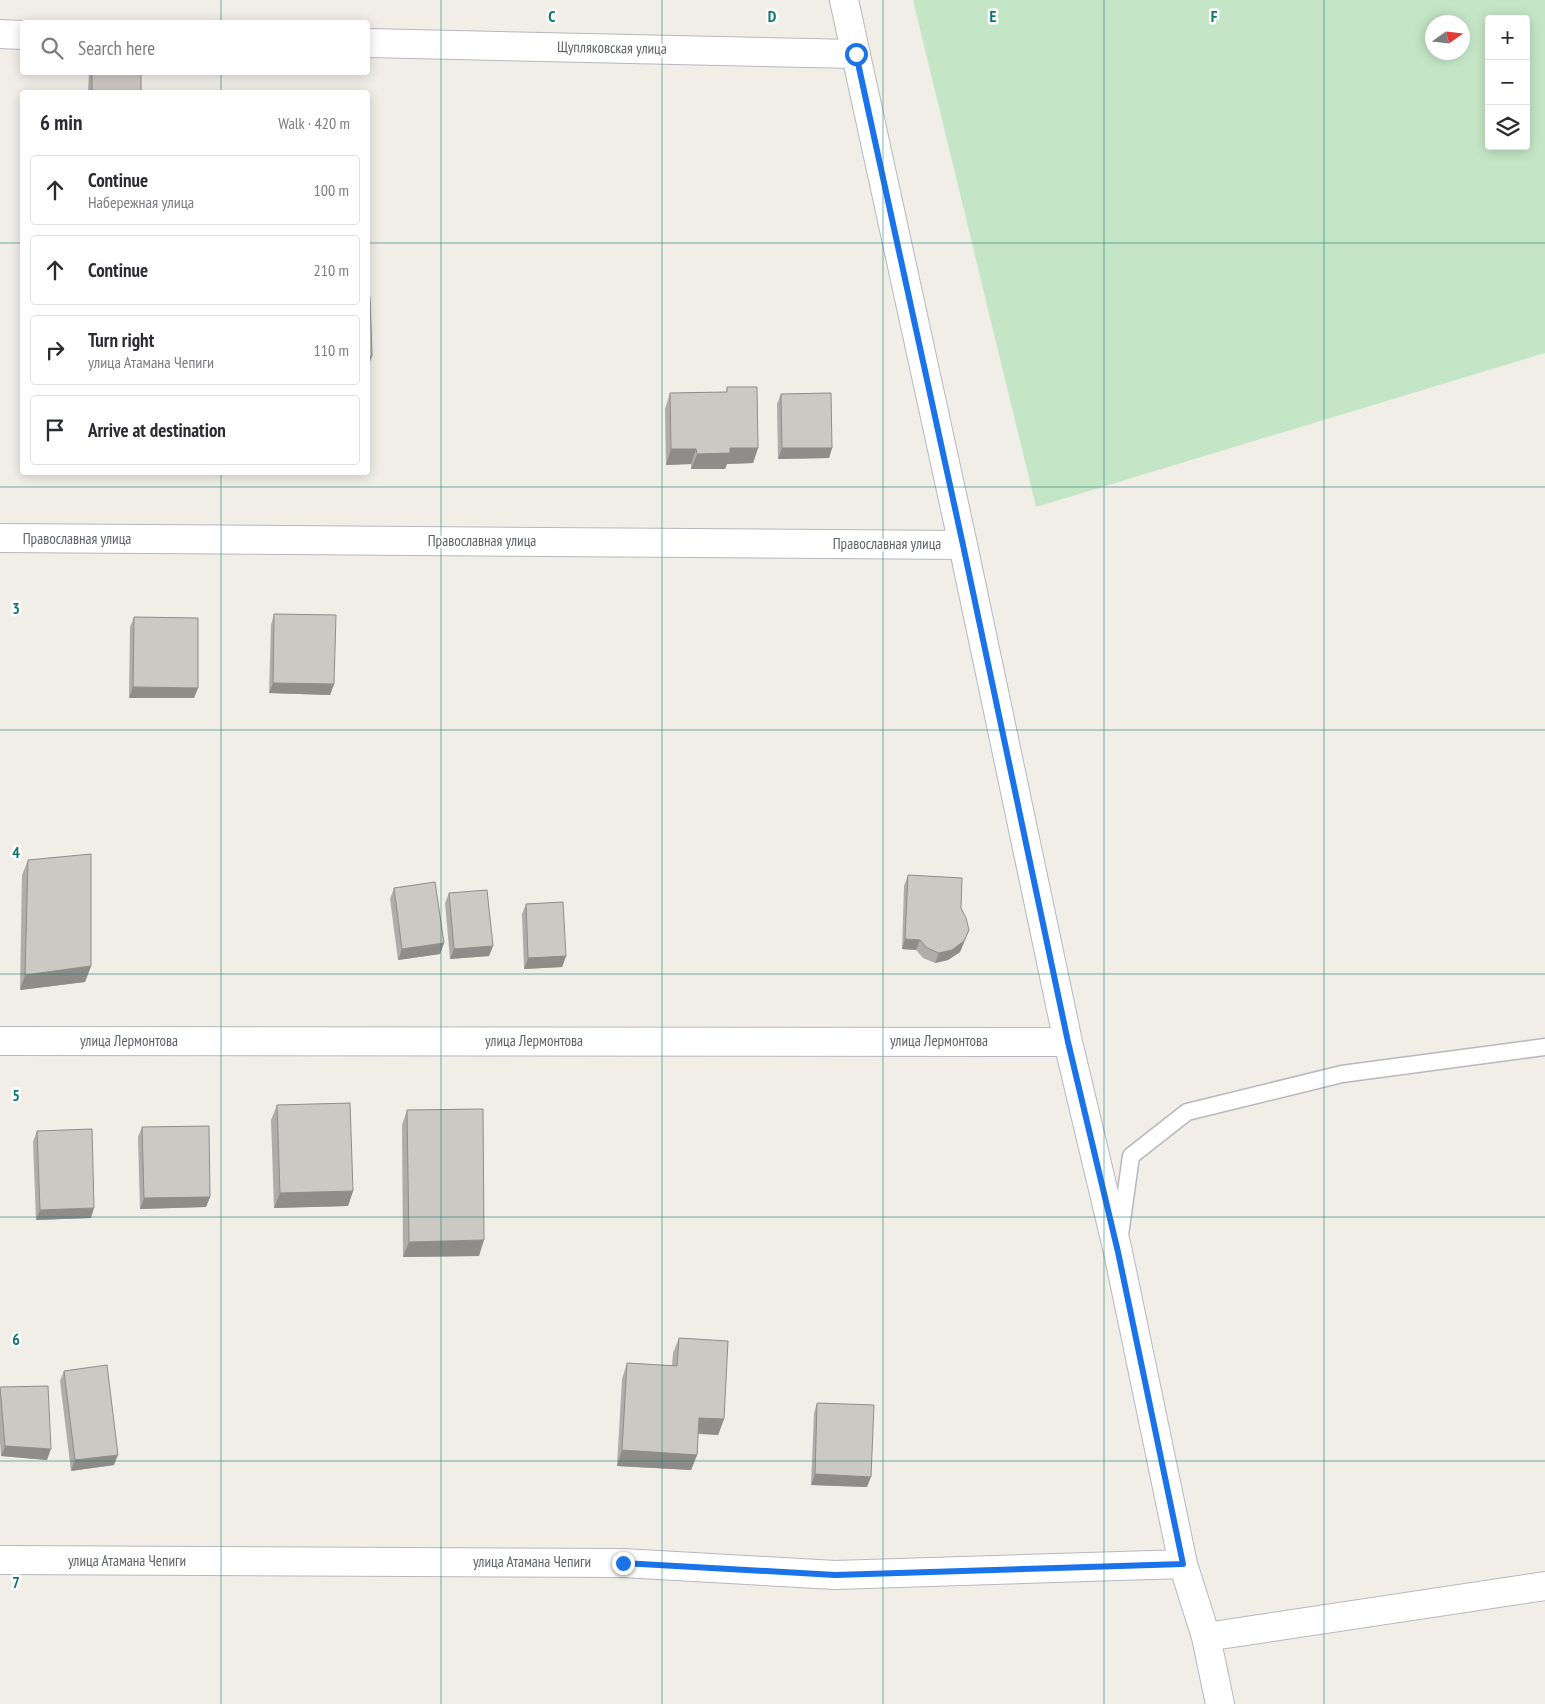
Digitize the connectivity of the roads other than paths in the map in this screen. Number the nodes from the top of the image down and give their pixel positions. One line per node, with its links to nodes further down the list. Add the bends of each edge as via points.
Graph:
1 (844, 0): 5 (street)
2 (0, 34): 3 (street)
3 (20, 35)
4 (370, 43): 5 (street, Щупляковская улица)
5 (856, 54): 7 (street)
6 (0, 538): 7 (street, Православная улица)
7 (963, 545): 9 (street)
8 (0, 1040): 9 (street, улица Лермонтова)
9 (1068, 1042): 11 (street)
10 (1545, 1047): 11 (lane, via 1342,1074 1187,1112 1132,1156)
11 (1118, 1252): 13 (street)
12 (0, 1560): 13 (street, улица Атамана Чепиги, via 623,1563 835,1575)
13 (1183, 1564): 15 (street)
14 (1545, 1586): 15 (street)
15 (1206, 1637): 16 (street)
16 (1220, 1704)

